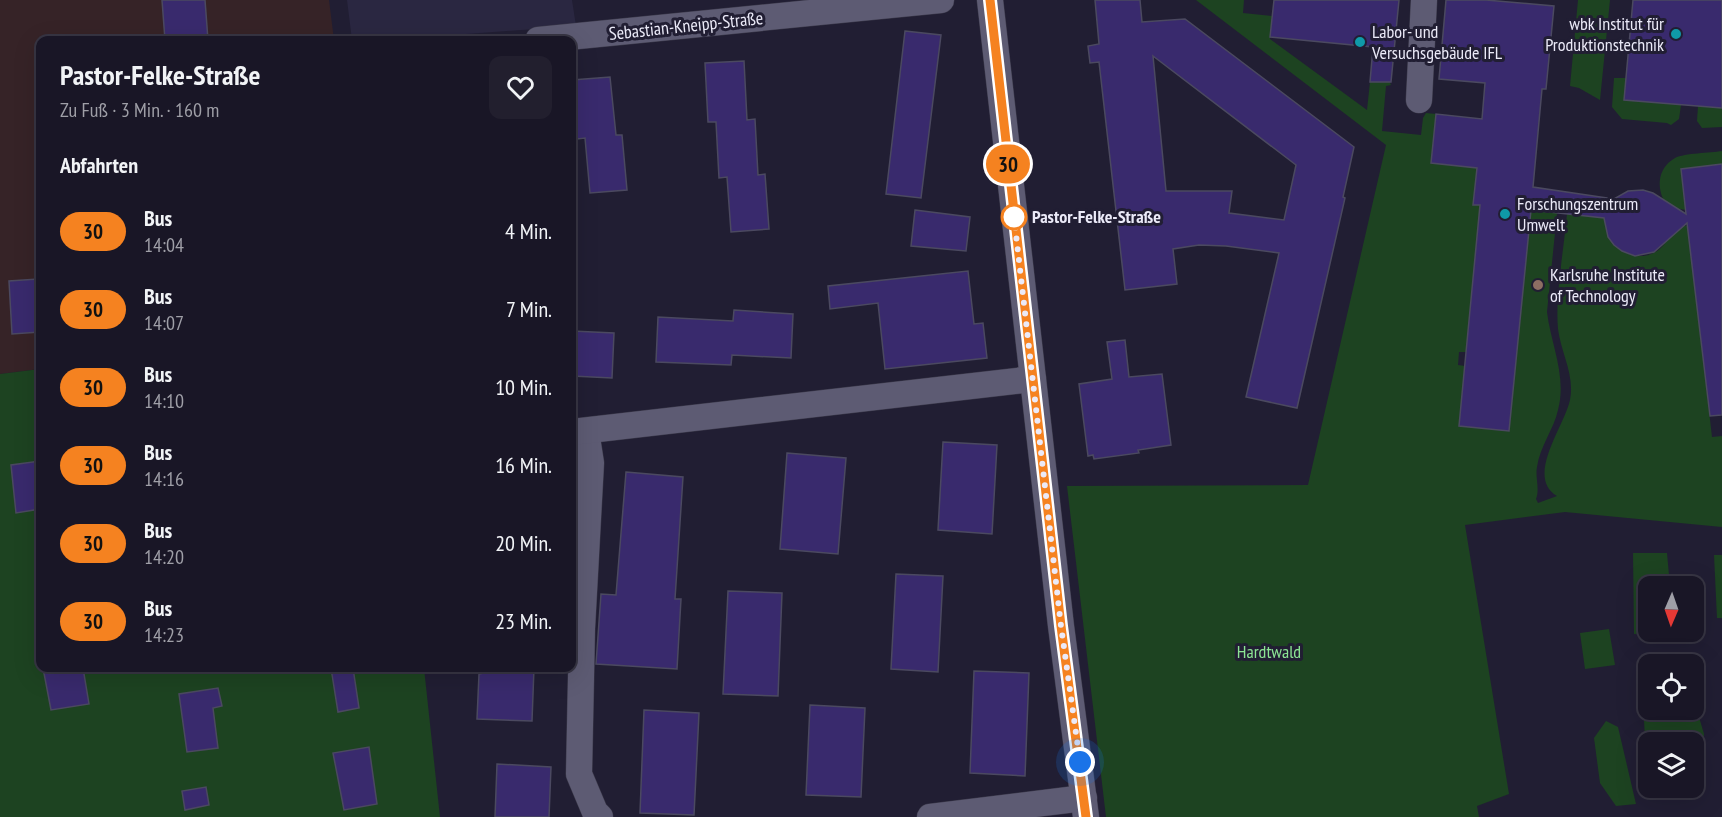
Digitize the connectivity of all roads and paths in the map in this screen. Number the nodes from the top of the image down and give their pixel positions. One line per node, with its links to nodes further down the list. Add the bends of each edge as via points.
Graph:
1 (941, 0): 4 (street, Sebastian-Kneipp-Straße)
2 (990, 0): 6 (street)
3 (1424, 0): 5 (street)
4 (576, 36)
5 (1419, 100)
6 (1033, 379): 7 (street); 8 (street)
7 (579, 432): 9 (street, via 591,464 579,774)
8 (1085, 808): 10 (street)
9 (600, 817)
10 (930, 817)

